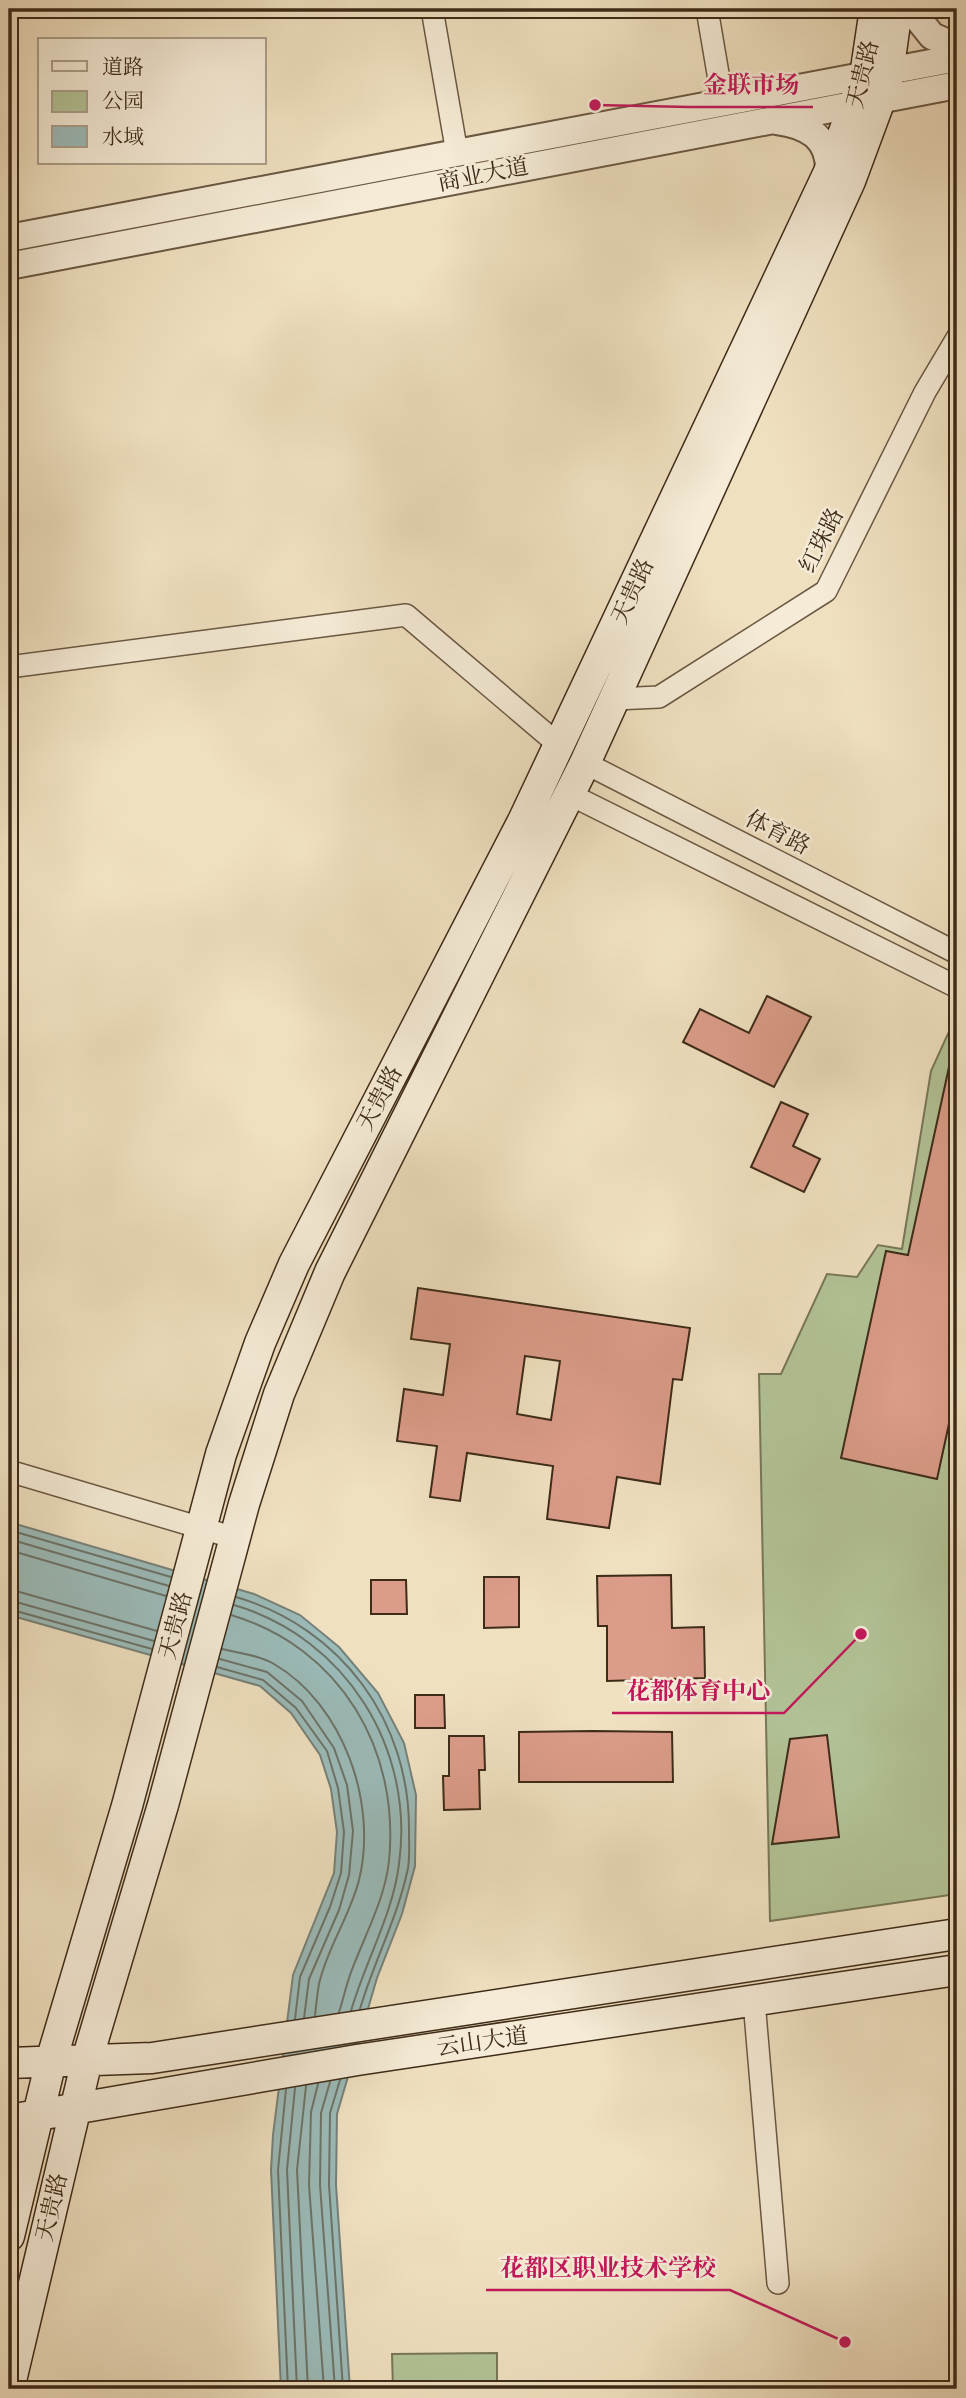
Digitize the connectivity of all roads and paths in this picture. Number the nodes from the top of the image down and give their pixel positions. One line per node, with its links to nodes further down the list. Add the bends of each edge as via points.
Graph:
1 (432, 9): 12 (street)
2 (706, 9): 10 (street)
3 (875, 9): 9 (main road, 天贵路)
4 (897, 9): 9 (main road, 天贵路)
5 (910, 9): 6 (street, via 922,28)
6 (957, 47)
7 (957, 58): 9 (street, 商业大道)
8 (957, 85): 9 (street, 商业大道)
9 (873, 88): 10 (street, 商业大道); 11 (street, 商业大道); 13 (main road, 天贵路); 18 (main road, 天贵路, via 849,181)
10 (723, 103): 12 (street, 商业大道)
11 (765, 120): 13 (street, via 792,123 815,134 828,152); 15 (street, 商业大道)
12 (457, 153): 14 (street, 商业大道)
13 (829, 172): 19 (main road, 天贵路)
14 (9, 238)
15 (9, 266)
16 (957, 338): 18 (street, 红珠路, via 925,392 826,591 659,696)
17 (9, 667): 19 (street, via 406,615)
18 (615, 699): 20 (main road, 天贵路)
19 (559, 744): 26 (main road, 天贵路, via 294,1264 240,1396)
20 (585, 763): 21 (main road, 天贵路); 22 (street, 体育路)
21 (569, 794): 23 (street); 27 (main road, 天贵路, via 330,1272 279,1394)
22 (954, 946): 23 (street, 体育路)
23 (928, 972): 24 (street)
24 (957, 987)
25 (9, 1471): 26 (street)
26 (201, 1529): 27 (street); 32 (main road, 天贵路, via 127,1806)
27 (234, 1538): 31 (main road, 天贵路)
28 (957, 1934): 31 (main road, 云山大道, via 235,2046 152,2058)
29 (957, 1970): 30 (main road, 云山大道)
30 (754, 2001): 34 (main road, 云山大道); 37 (street)
31 (87, 2060): 32 (main road, 云山大道); 34 (main road, 天贵路)
32 (51, 2062): 33 (main road, 云山大道); 35 (main road, 天贵路)
33 (9, 2063)
34 (74, 2108): 35 (main road, 云山大道); 38 (main road, 天贵路)
35 (23, 2119): 36 (main road, 天贵路)
36 (9, 2236)
37 (778, 2283)
38 (9, 2389)

